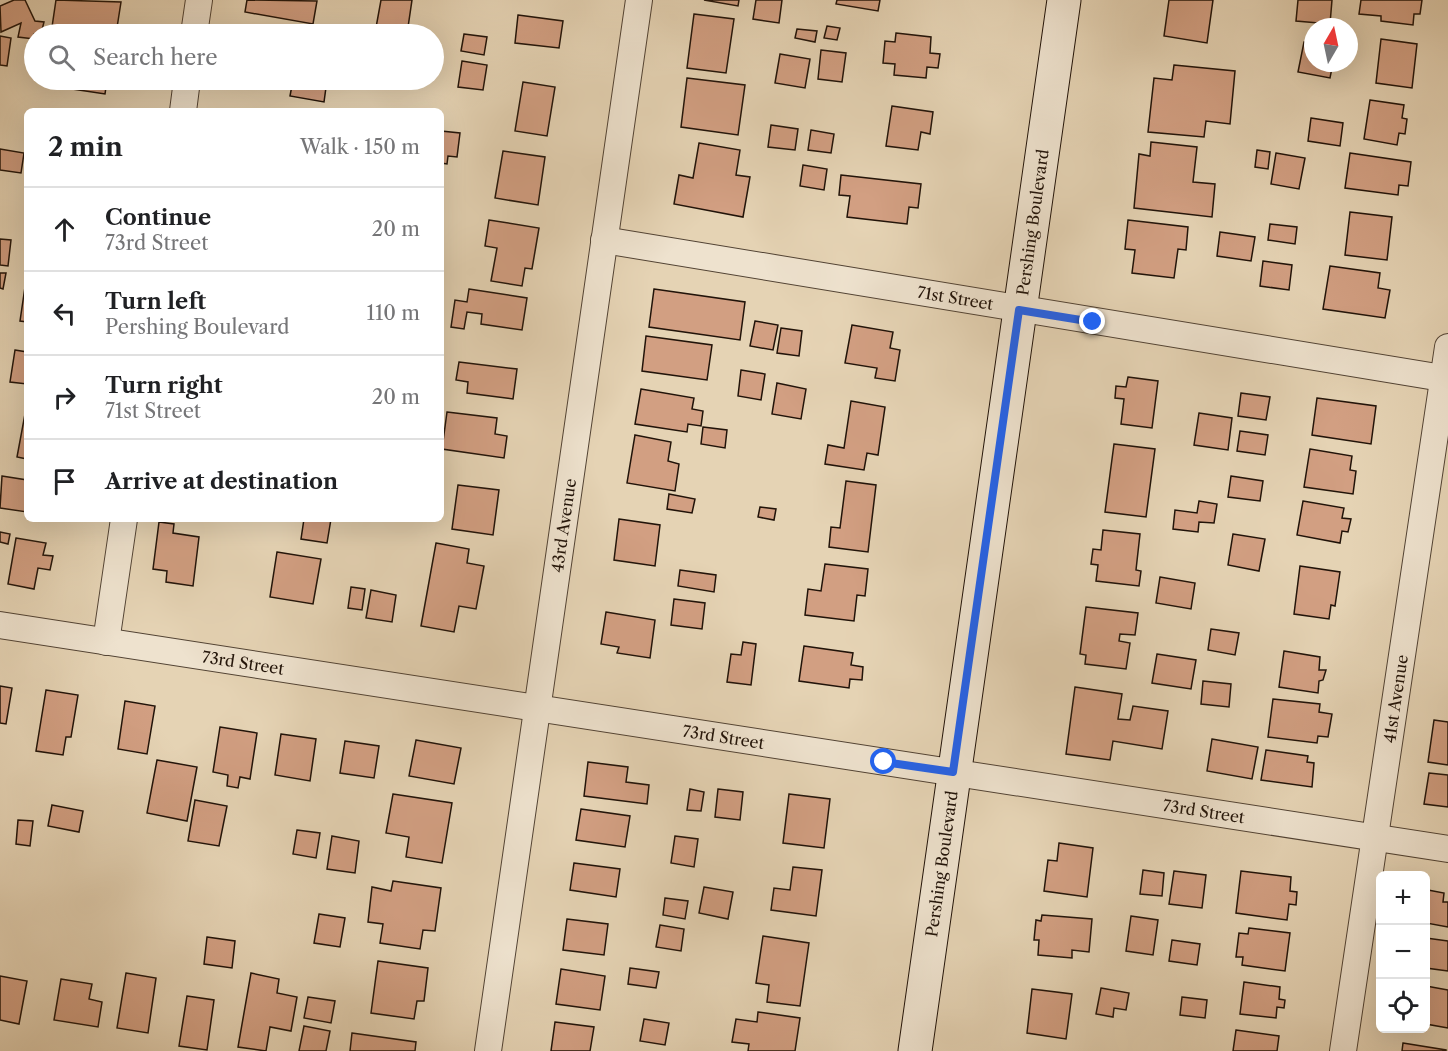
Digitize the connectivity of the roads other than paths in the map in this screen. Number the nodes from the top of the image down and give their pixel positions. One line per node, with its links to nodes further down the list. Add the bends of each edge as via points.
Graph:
1 (199, 0): 4 (street)
2 (639, 0): 7 (street, 43rd Avenue)
3 (1064, 0): 8 (street, Pershing Boulevard)
4 (195, 24)
5 (186, 90): 6 (street)
6 (183, 108)
7 (604, 240): 8 (street, 71st Street); 14 (street, 43rd Avenue)
8 (1019, 310): 10 (street, 71st Street); 15 (street, Pershing Boulevard)
9 (1448, 347): 10 (street, 41st Avenue)
10 (1446, 379): 16 (street, 41st Avenue)
11 (124, 522): 13 (street)
12 (0, 625): 13 (street, 73rd Street)
13 (106, 642): 14 (street, 73rd Street)
14 (537, 708): 15 (street, 73rd Street); 18 (street, 43rd Avenue)
15 (953, 772): 16 (street, 73rd Street); 19 (street, Pershing Boulevard)
16 (1373, 837): 17 (street, 73rd Street); 20 (street, 41st Avenue)
17 (1448, 849)
18 (488, 1051)
19 (915, 1051)
20 (1343, 1051)

